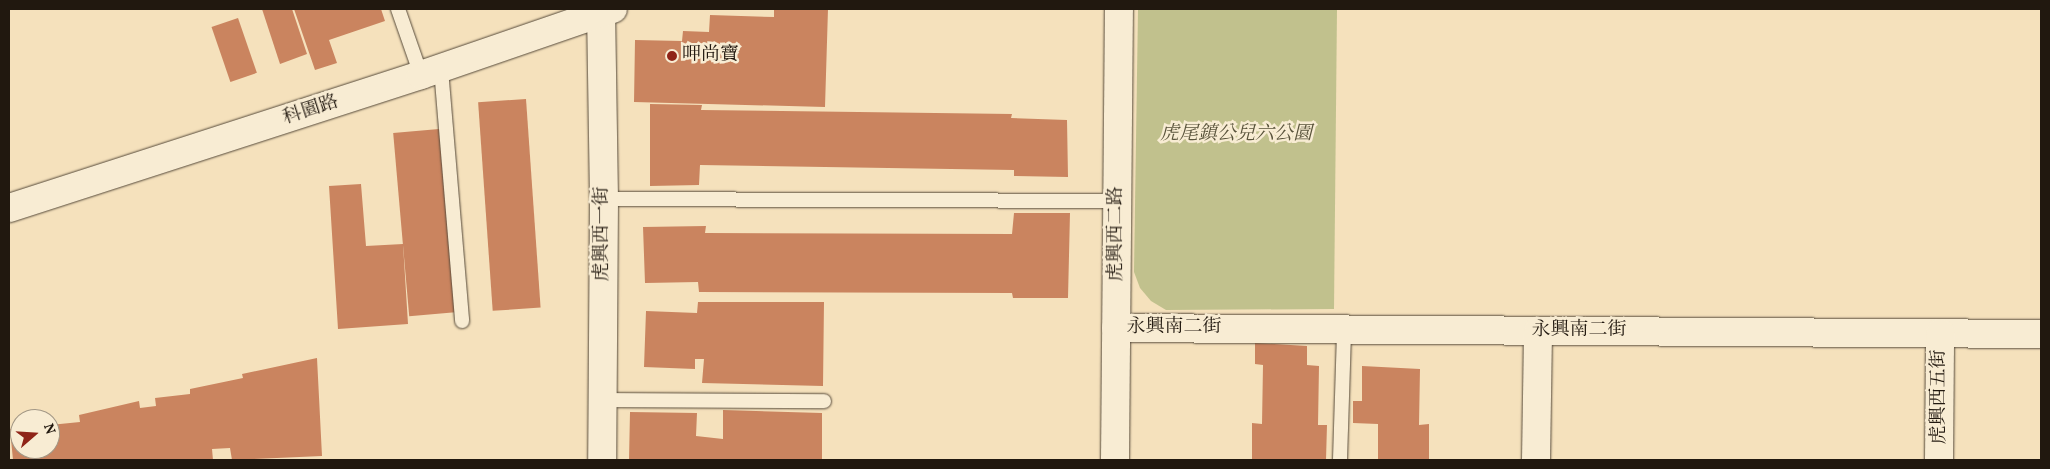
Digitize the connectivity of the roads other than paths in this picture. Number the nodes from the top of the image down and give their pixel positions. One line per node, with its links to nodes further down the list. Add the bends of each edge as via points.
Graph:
1 (398, 9): 4 (lane)
2 (1119, 9): 6 (street, 虎興西二路)
3 (605, 10): 4 (street, 科園路); 5 (street, 虎興西一街)
4 (431, 72): 7 (street, 科園路); 8 (lane)
5 (604, 200): 6 (lane); 14 (street, 虎興西一街)
6 (1117, 201): 9 (street, 虎興西二路)
7 (9, 208)
8 (462, 321)
9 (1116, 328): 10 (street, 永興南二街); 17 (street, 虎興西二路)
10 (1344, 330): 11 (street, 永興南二街); 18 (lane)
11 (1538, 331): 12 (street, 永興南二街); 19 (street)
12 (1940, 333): 13 (street, 永興南二街); 20 (street, 虎興西五街)
13 (2041, 334)
14 (602, 400): 15 (lane); 16 (street, 虎興西一街)
15 (824, 402)
16 (602, 460)
17 (1115, 460)
18 (1340, 460)
19 (1536, 460)
20 (1940, 460)

